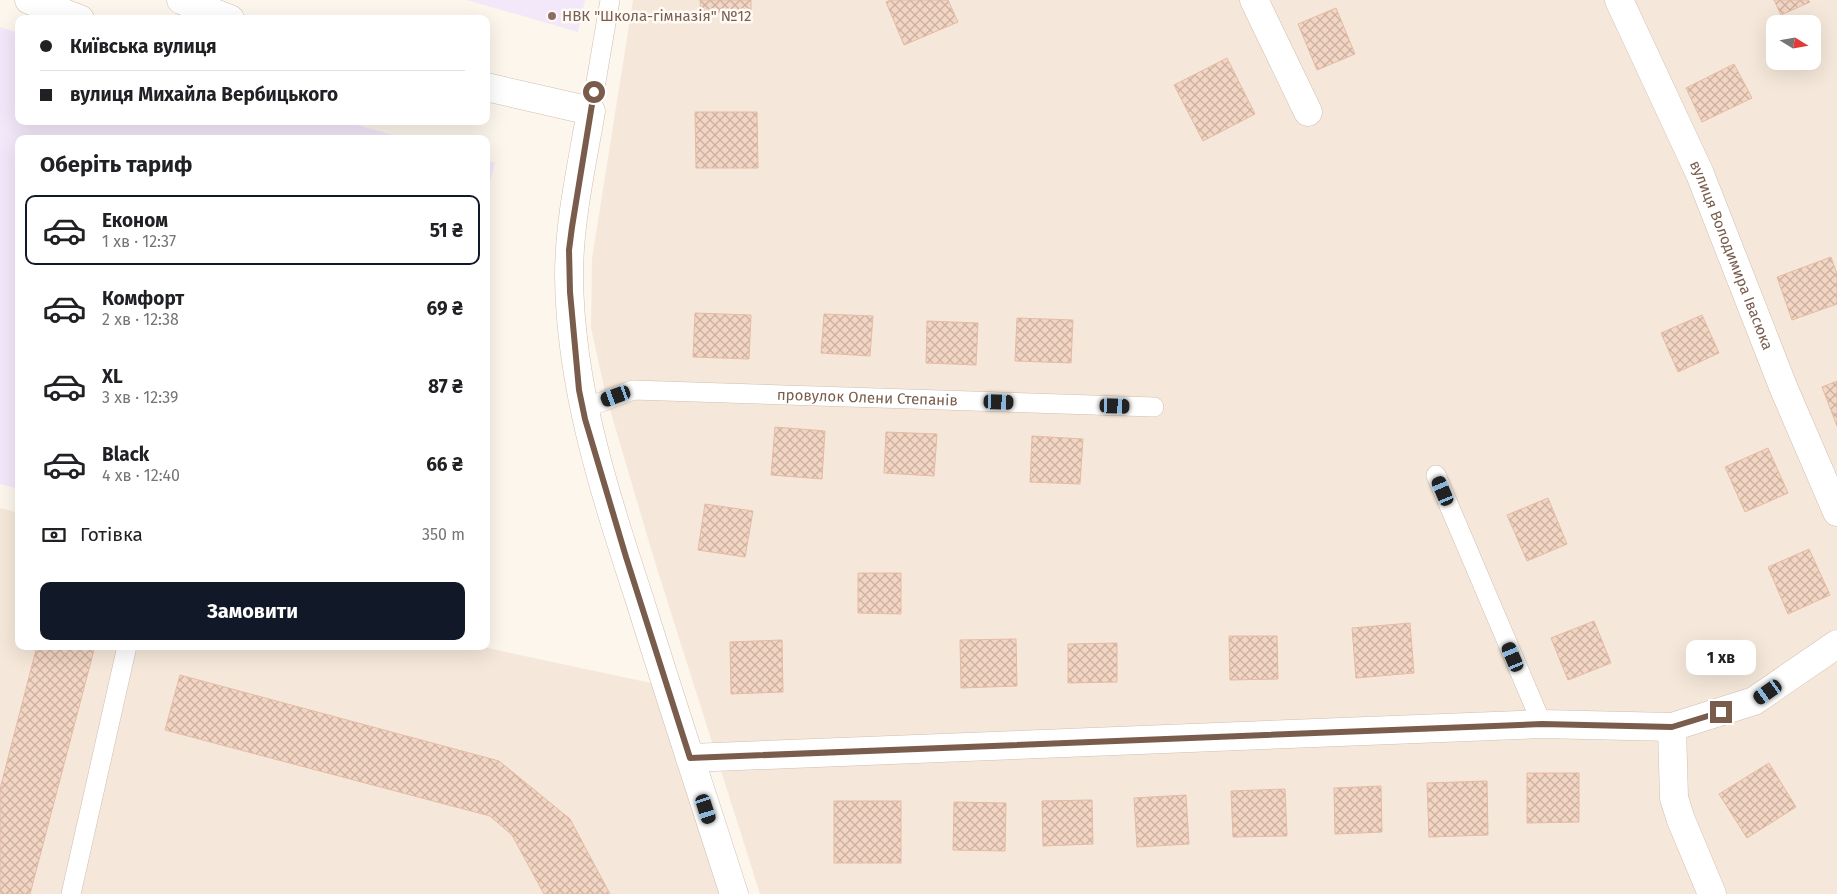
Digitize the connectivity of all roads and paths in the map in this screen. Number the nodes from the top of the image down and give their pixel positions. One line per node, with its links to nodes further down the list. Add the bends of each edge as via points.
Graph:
1 (29, 0): 6 (street)
2 (181, 0): 7 (street)
3 (610, 0): 9 (lane)
4 (1254, 0): 10 (street)
5 (1619, 0): 14 (street, вулиця Володимира Івасюка, via 1700,174 1784,389)
6 (69, 15)
7 (220, 15)
8 (490, 88): 9 (street)
9 (591, 111): 12 (street, via 569,259 574,344)
10 (1308, 112)
11 (1154, 407): 12 (lane, провулок Олени Степанів, via 633,390)
12 (583, 408): 19 (street)
13 (1436, 475): 17 (lane)
14 (1837, 512)
15 (1837, 644): 18 (street, via 1754,701)
16 (126, 650): 20 (lane)
17 (1542, 724): 18 (street); 19 (street)
18 (1672, 727): 22 (street, via 1674,798 1680,820)
19 (690, 758): 21 (street)
20 (71, 894)
21 (734, 894)
22 (1712, 894)

